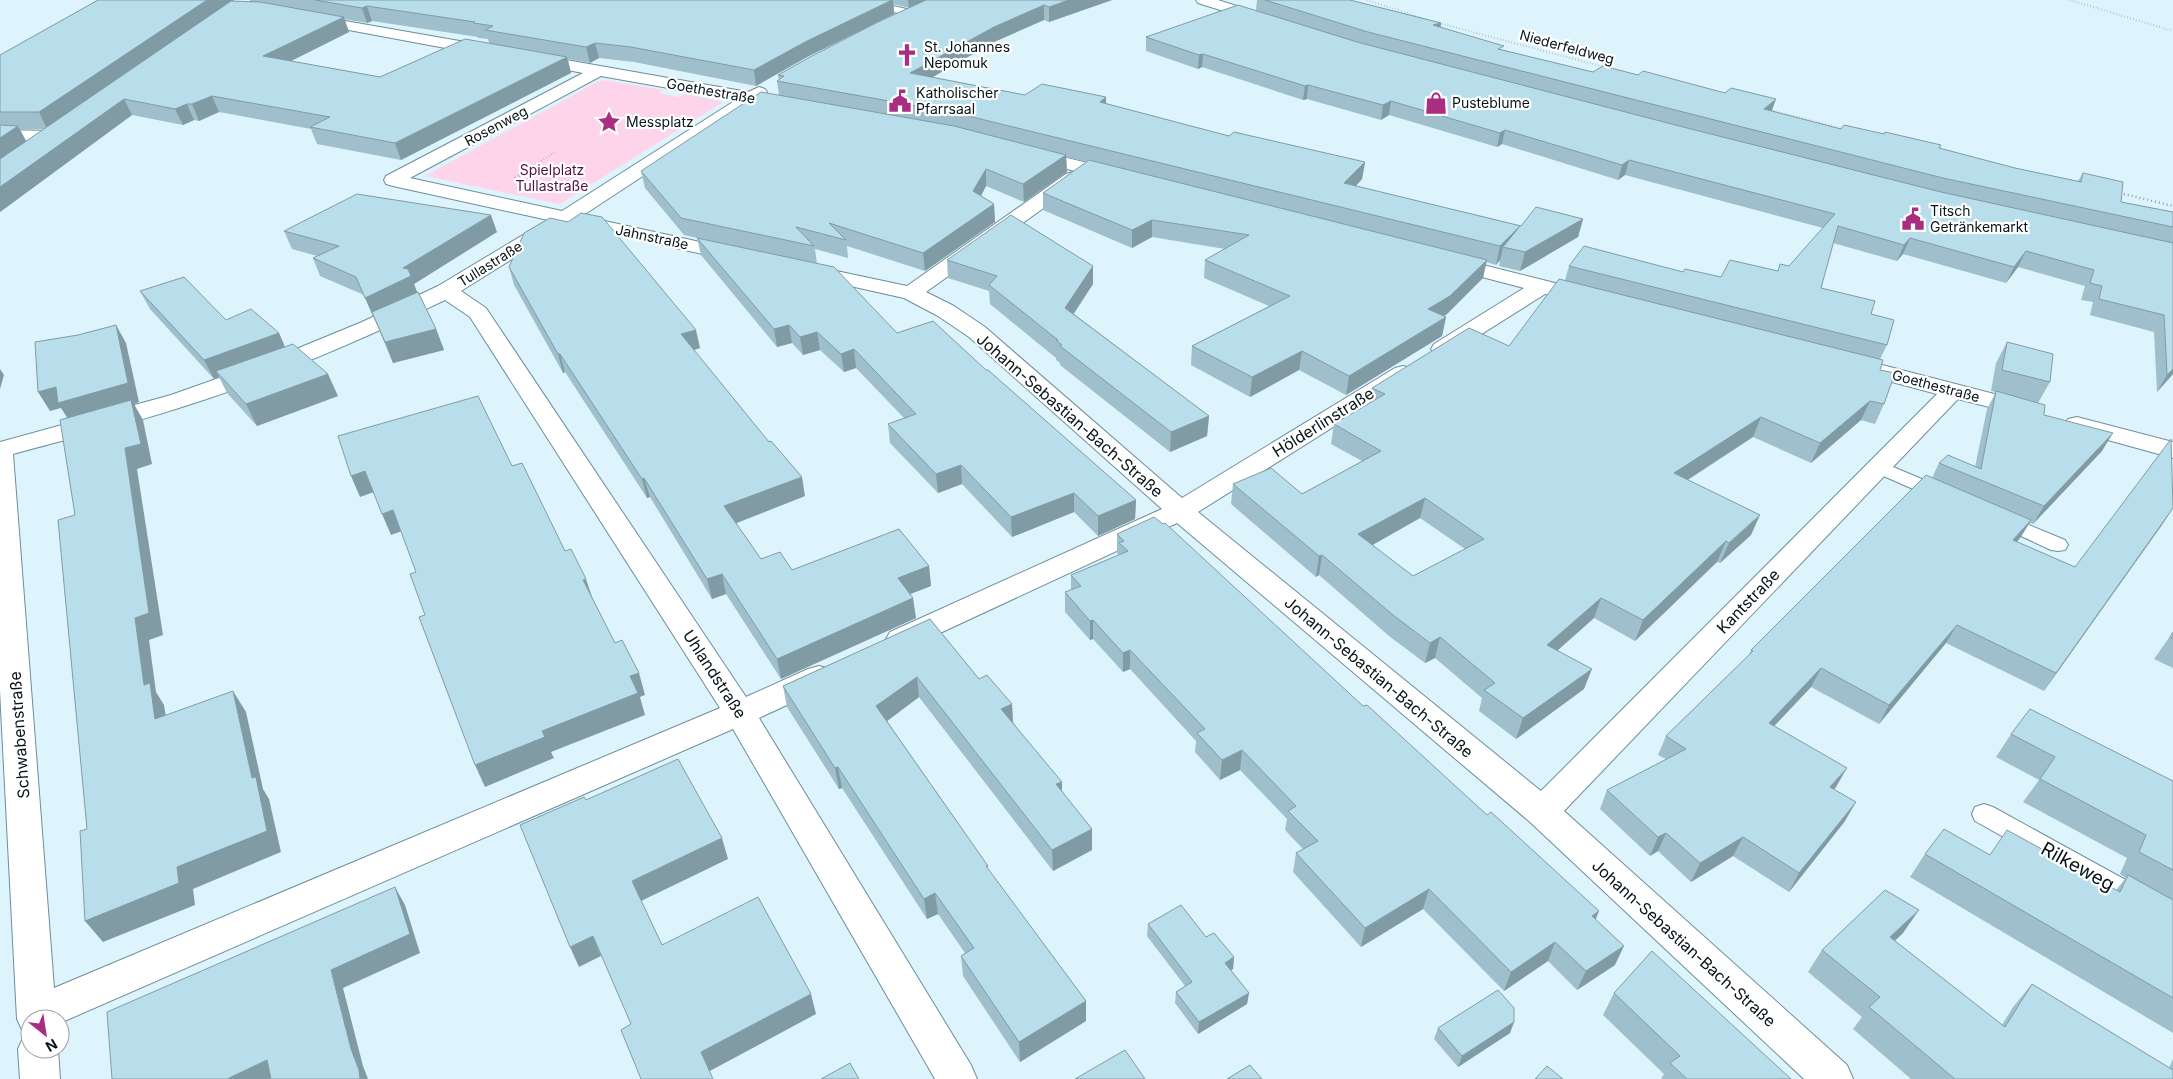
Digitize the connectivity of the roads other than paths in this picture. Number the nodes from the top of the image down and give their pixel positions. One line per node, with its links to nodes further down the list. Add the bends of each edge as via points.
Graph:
1 (855, 0): 3 (lane)
2 (1203, 0): 6 (street)
3 (919, 10): 5 (street)
4 (295, 16): 7 (street, Goethestraße)
5 (886, 24)
6 (1279, 24)
7 (598, 71): 9 (street, Goethestraße); 17 (street, Rosenweg)
8 (773, 84): 9 (street, Tullastraße)
9 (750, 97): 10 (street, Goethestraße); 19 (street, Tullastraße)
10 (806, 108)
11 (70, 124): 13 (street)
12 (0, 135): 13 (street)
13 (54, 136): 15 (street)
14 (1013, 150): 16 (street)
15 (30, 151)
16 (1087, 168): 18 (street); 25 (street)
17 (393, 180): 19 (street, Jahnstraße)
18 (1134, 181)
19 (565, 218): 21 (street, Jahnstraße); 24 (street, Tullastraße)
20 (1428, 257): 23 (street)
21 (757, 260)
22 (786, 266): 25 (street)
23 (1542, 286): 26 (street); 33 (street, Hölderlinstraße)
24 (446, 291): 29 (street, Tullastraße, via 361,331 189,397); 36 (street, Uhlandstraße, via 478,313)
25 (911, 293): 33 (street, Johann-Sebastian-Bach-Straße, via 977,332)
26 (1609, 303)
27 (1839, 361): 28 (street, Goethestraße)
28 (1954, 390): 30 (street, Goethestraße); 31 (street, Kantstraße)
29 (0, 450): 40 (street, Schwabenstraße)
30 (2173, 450)
31 (1879, 467): 32 (lane); 37 (street, Kantstraße)
32 (1958, 501)
33 (1180, 511): 36 (street, Hölderlinstraße); 37 (street, Johann-Sebastian-Bach-Straße)
34 (1985, 513): 35 (lane)
35 (2058, 545)
36 (740, 713): 41 (street, Hölderlinstraße); 44 (street, Uhlandstraße)
37 (1542, 812): 45 (street, Johann-Sebastian-Bach-Straße)
38 (1984, 814): 39 (lane, Rilkeweg)
39 (2173, 918)
40 (37, 1009)
41 (70, 1014)
42 (39, 1059): 43 (street, Schwabenstraße)
43 (40, 1079)
44 (957, 1079)
45 (1833, 1079)

